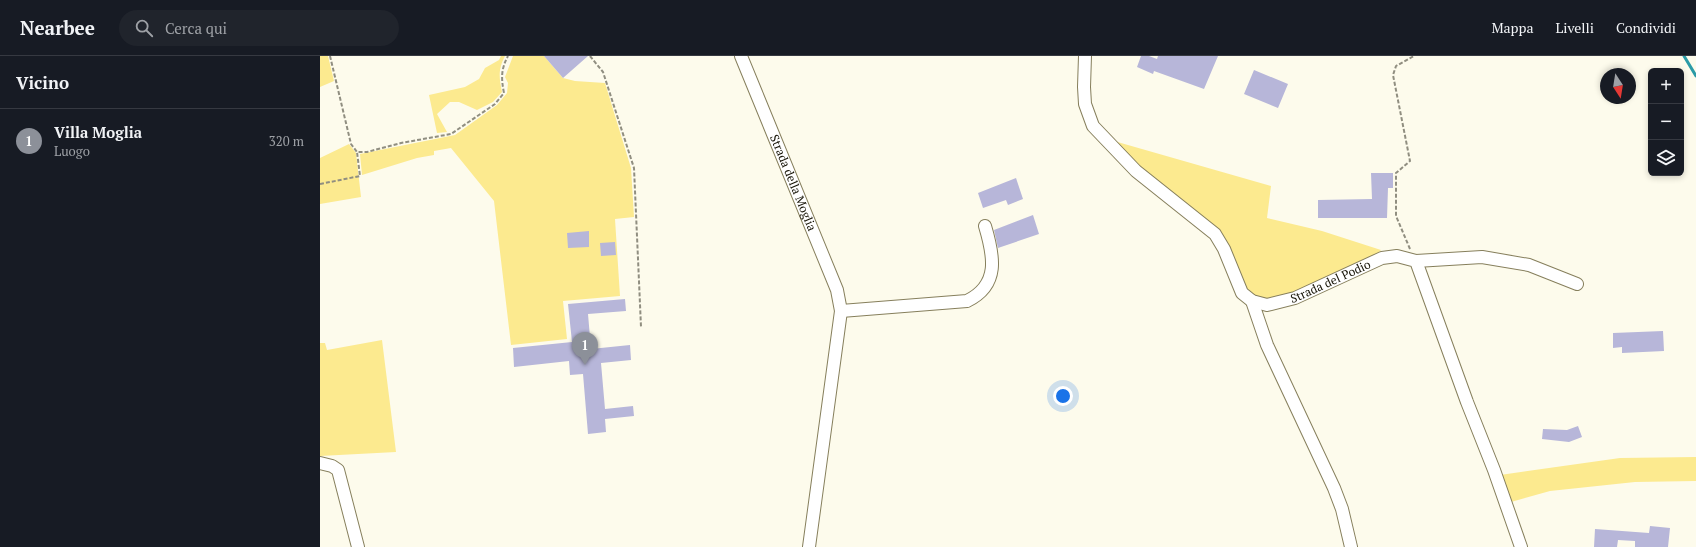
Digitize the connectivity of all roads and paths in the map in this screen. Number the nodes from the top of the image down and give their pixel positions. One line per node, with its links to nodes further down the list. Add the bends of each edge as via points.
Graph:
1 (330, 56): 7 (path, via 351,144)
2 (508, 56): 7 (path, via 501,76 504,93 495,104 451,134)
3 (590, 56): 14 (path, via 603,72 634,168)
4 (741, 56): 13 (street, Strada della Moglia, via 837,290)
5 (1085, 56): 12 (street, via 1085,98 1093,126 1136,171 1215,234 1242,293)
6 (1414, 56): 10 (path, via 1396,66 1393,75 1410,161 1396,173 1396,216)
7 (357, 152): 8 (path, via 360,176)
8 (320, 184)
9 (985, 226): 13 (street, via 994,261 987,286 979,296 967,301)
10 (1416, 261): 11 (street, Strada del Podio, via 1482,257 1528,265); 12 (street, Strada del Podio, via 1397,256 1382,258 1295,298 1267,305); 19 (street)
11 (1577, 284)
12 (1252, 301): 18 (street, via 1267,345 1334,488)
13 (841, 311): 17 (street, Strada della Moglia)
14 (641, 327)
15 (320, 463): 16 (street, via 338,470)
16 (358, 547)
17 (809, 547)
18 (1351, 547)
19 (1521, 547)

